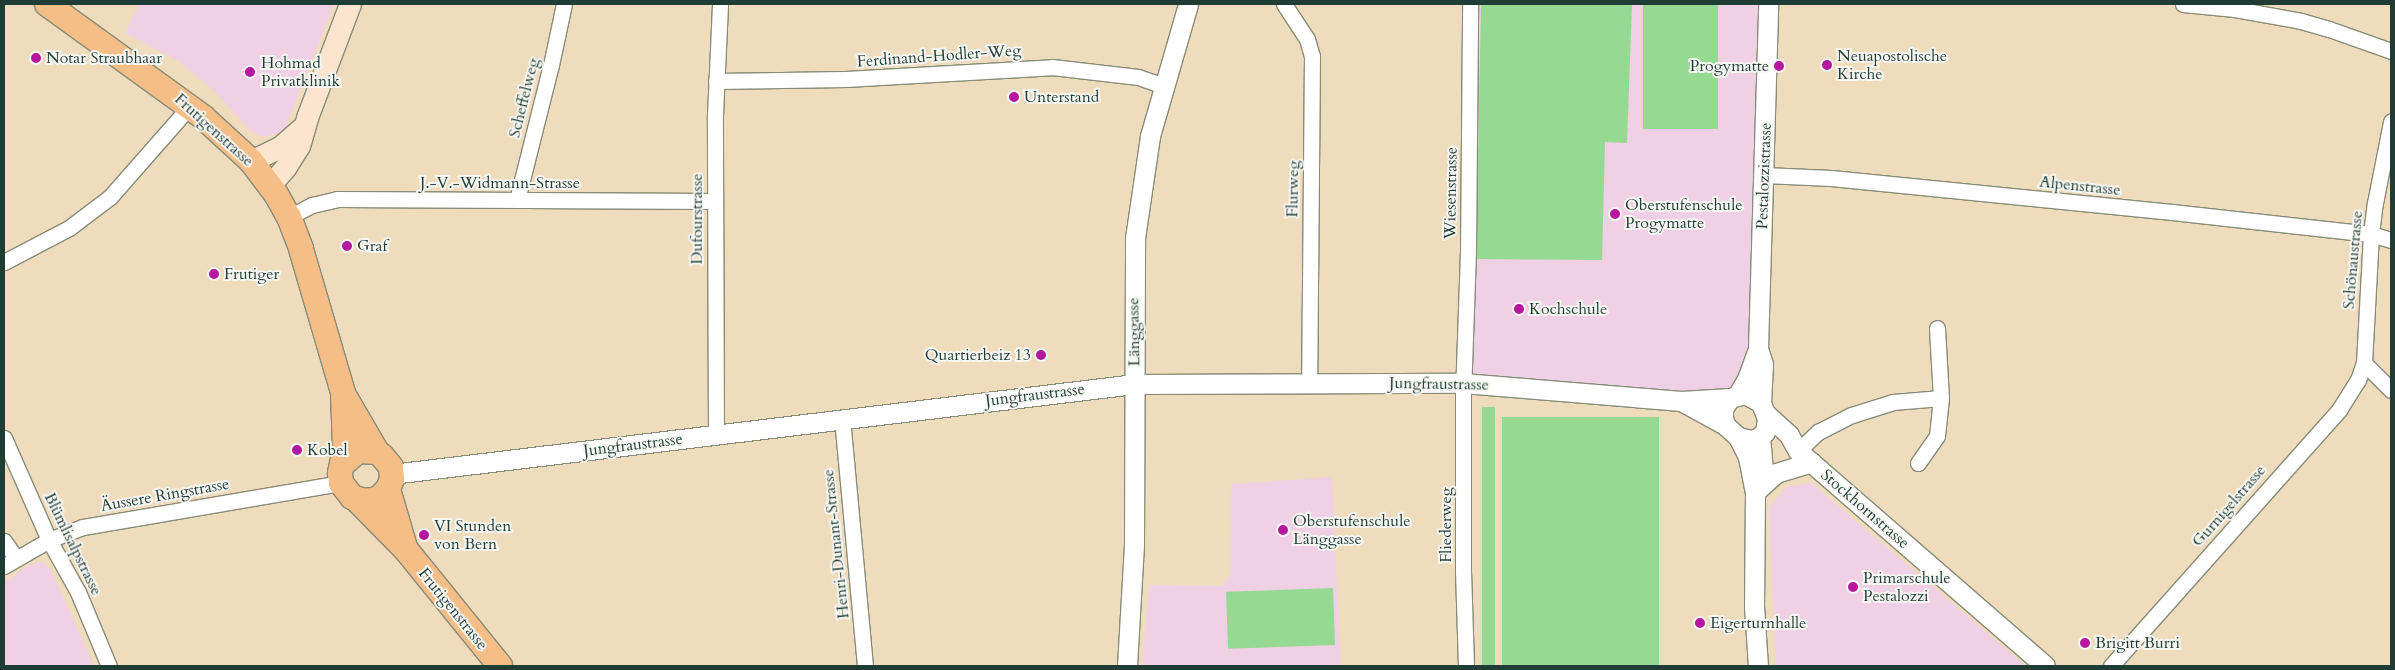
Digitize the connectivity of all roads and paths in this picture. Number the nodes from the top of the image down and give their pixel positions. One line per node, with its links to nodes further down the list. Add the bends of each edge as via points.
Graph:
1 (47, 4): 13 (main road, Frutigenstrasse)
2 (350, 4): 15 (main road)
3 (564, 4): 19 (street, Scheffelweg)
4 (720, 4): 11 (street, Dufourstrasse)
5 (1188, 4): 12 (street, Länggasse)
6 (1284, 4): 28 (street, Flurweg, via 1307,39 1312,56)
7 (1470, 4): 29 (street, Wiesenstrasse, via 1468,252)
8 (1768, 4): 17 (street, Pestalozzistrasse)
9 (2183, 4): 10 (street, via 2236,9 2301,21)
10 (2391, 51)
11 (716, 81): 12 (street, Ferdinand-Hodler-Weg, via 846,79 1052,67 1138,77); 20 (street, Dufourstrasse)
12 (1164, 86): 30 (street, Länggasse, via 1150,136 1135,238)
13 (190, 106): 16 (main road, Frutigenstrasse); 24 (street, via 110,197 70,228)
14 (2391, 122): 22 (street, Schönaustrasse)
15 (304, 126): 16 (main road, via 280,146); 18 (main road, via 299,146)
16 (251, 161): 18 (main road, Frutigenstrasse)
17 (1764, 175): 22 (street, Alpenstrasse, via 1831,178); 26 (street, Pestalozzistrasse)
18 (270, 185): 21 (main road, Frutigenstrasse)
19 (517, 200): 20 (street, J.-V.-Widmann-Strasse); 21 (street, J.-V.-Widmann-Strasse, via 337,199 312,205)
20 (714, 202): 39 (street, Dufourstrasse)
21 (289, 217): 32 (main road, Frutigenstrasse, via 314,286)
22 (2371, 234): 23 (street, Alpenstrasse); 27 (street, Schönaustrasse)
23 (2391, 240)
24 (4, 262)
25 (1937, 328): 34 (street)
26 (1758, 349): 33 (street, Pestalozzistrasse, via 1747,379); 36 (street, Pestalozzistrasse, via 1763,364)
27 (2364, 363): 31 (street); 59 (street, Gurnigelstrasse, via 2351,394 2339,410)
28 (1309, 382): 29 (street, Jungfraustrasse); 30 (street, Jungfraustrasse)
29 (1463, 383): 35 (street, Jungfraustrasse); 56 (street, Fliederweg)
30 (1135, 384): 37 (street, Jungfraustrasse); 55 (street, Länggasse, via 1134,544)
31 (2391, 390)
32 (343, 394): 42 (main road, Frutigenstrasse); 45 (main road, Frutigenstrasse)
33 (1734, 397): 35 (street, Jungfraustrasse); 36 (street, via 1745,394); 38 (street, via 1722,414)
34 (1941, 398): 43 (street, via 1893,402 1852,415 1818,432); 44 (street, via 1937,436)
35 (1681, 401): 38 (street, Jungfraustrasse)
36 (1764, 409): 40 (street, via 1767,423); 43 (street, Stockhornstrasse)
37 (842, 418): 39 (street, Jungfraustrasse); 54 (street, Henri-Dunant-Strasse)
38 (1732, 430): 40 (street, via 1751,440); 47 (street, via 1748,457)
39 (716, 434): 46 (street, Jungfraustrasse)
40 (1762, 435): 43 (street, Stockhornstrasse); 47 (street, via 1763,470)
41 (4, 438): 48 (street, Blümlisalpstrasse)
42 (377, 452): 45 (main road, via 358,451); 46 (main road, via 387,461)
43 (1804, 456): 47 (street, via 1776,473); 58 (street, Stockhornstrasse)
44 (1918, 463)
45 (347, 482): 46 (main road, via 371,501 383,495); 48 (street, Äussere Ringstrasse, via 83,527); 50 (main road, Frutigenstrasse)
46 (390, 482): 50 (main road, Frutigenstrasse)
47 (1755, 492): 57 (street, via 1754,606)
48 (49, 540): 51 (street, Äussere Ringstrasse); 52 (street, Blümlisalpstrasse, via 78,592)
49 (4, 541): 51 (street)
50 (406, 551): 53 (main road, Frutigenstrasse)
51 (10, 562)
52 (109, 666)
53 (500, 666)
54 (865, 666)
55 (1127, 666)
56 (1466, 666)
57 (1758, 666)
58 (2046, 666)
59 (2111, 666)

